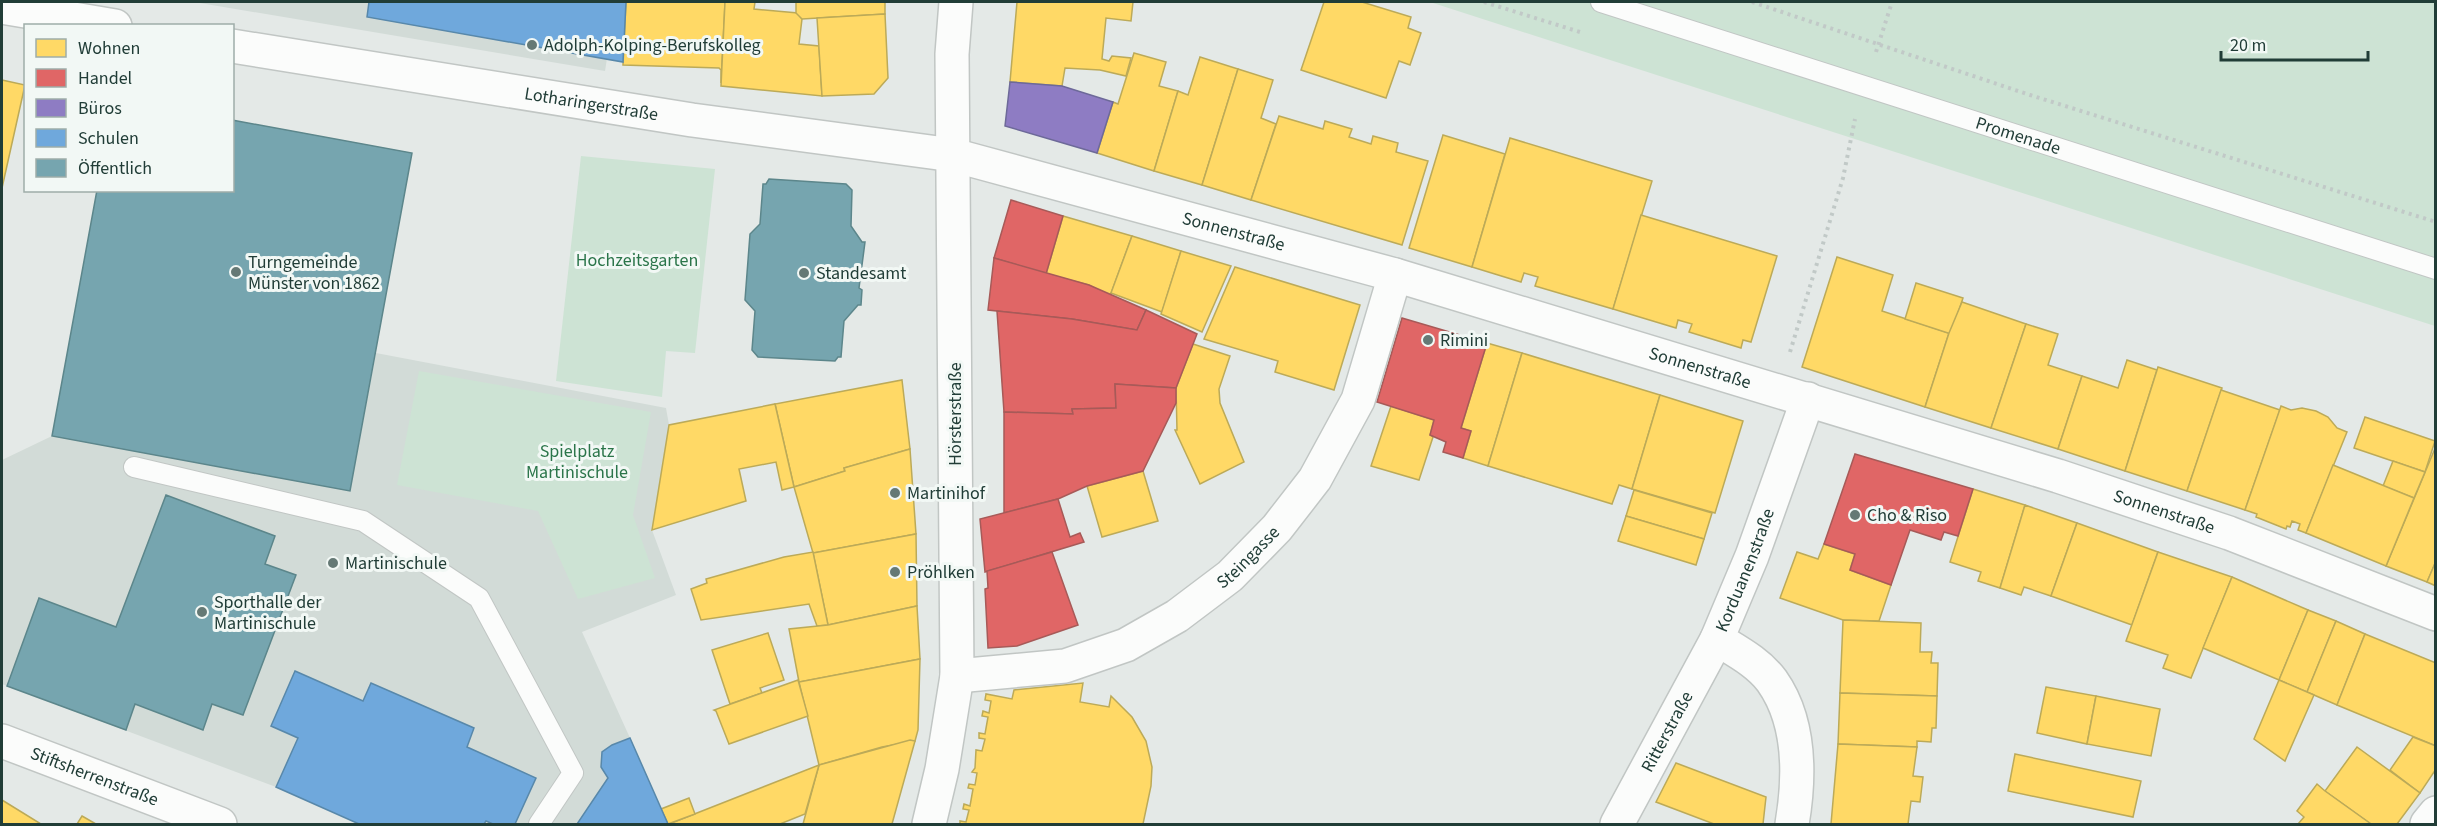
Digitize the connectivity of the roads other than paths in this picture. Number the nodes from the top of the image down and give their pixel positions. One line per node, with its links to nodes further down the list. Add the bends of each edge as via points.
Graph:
1 (956, 2): 6 (street, Hörsterstraße)
2 (1601, 2): 7 (lane, Promenade)
3 (2, 7): 4 (street)
4 (103, 24)
5 (234, 46): 6 (street, Lotharingerstraße, via 692,120)
6 (953, 154): 8 (street, Sonnenstraße); 13 (street, Hörsterstraße)
7 (2436, 269)
8 (1395, 275): 9 (street, Sonnenstraße); 13 (street, Steingasse, via 1358,400 1315,479 1277,528 1230,576 1177,616 1125,645 1065,666)
9 (1808, 399): 11 (street, Sonnenstraße, via 2229,532); 12 (street, Korduanenstraße, via 1752,556)
10 (134, 467): 17 (lane, via 363,521 479,598 573,773)
11 (2436, 614)
12 (1717, 639): 19 (street, Ritterstraße); 20 (street, Korduanenstraße, via 1753,662 1772,681 1791,724 1797,761)
13 (957, 676): 18 (street, Hörsterstraße)
14 (2, 741): 16 (street, Stiftsherrenstraße)
15 (2436, 813): 21 (street)
16 (220, 825)
17 (539, 825)
18 (929, 825)
19 (1617, 825)
20 (1792, 825)
21 (2427, 825)

